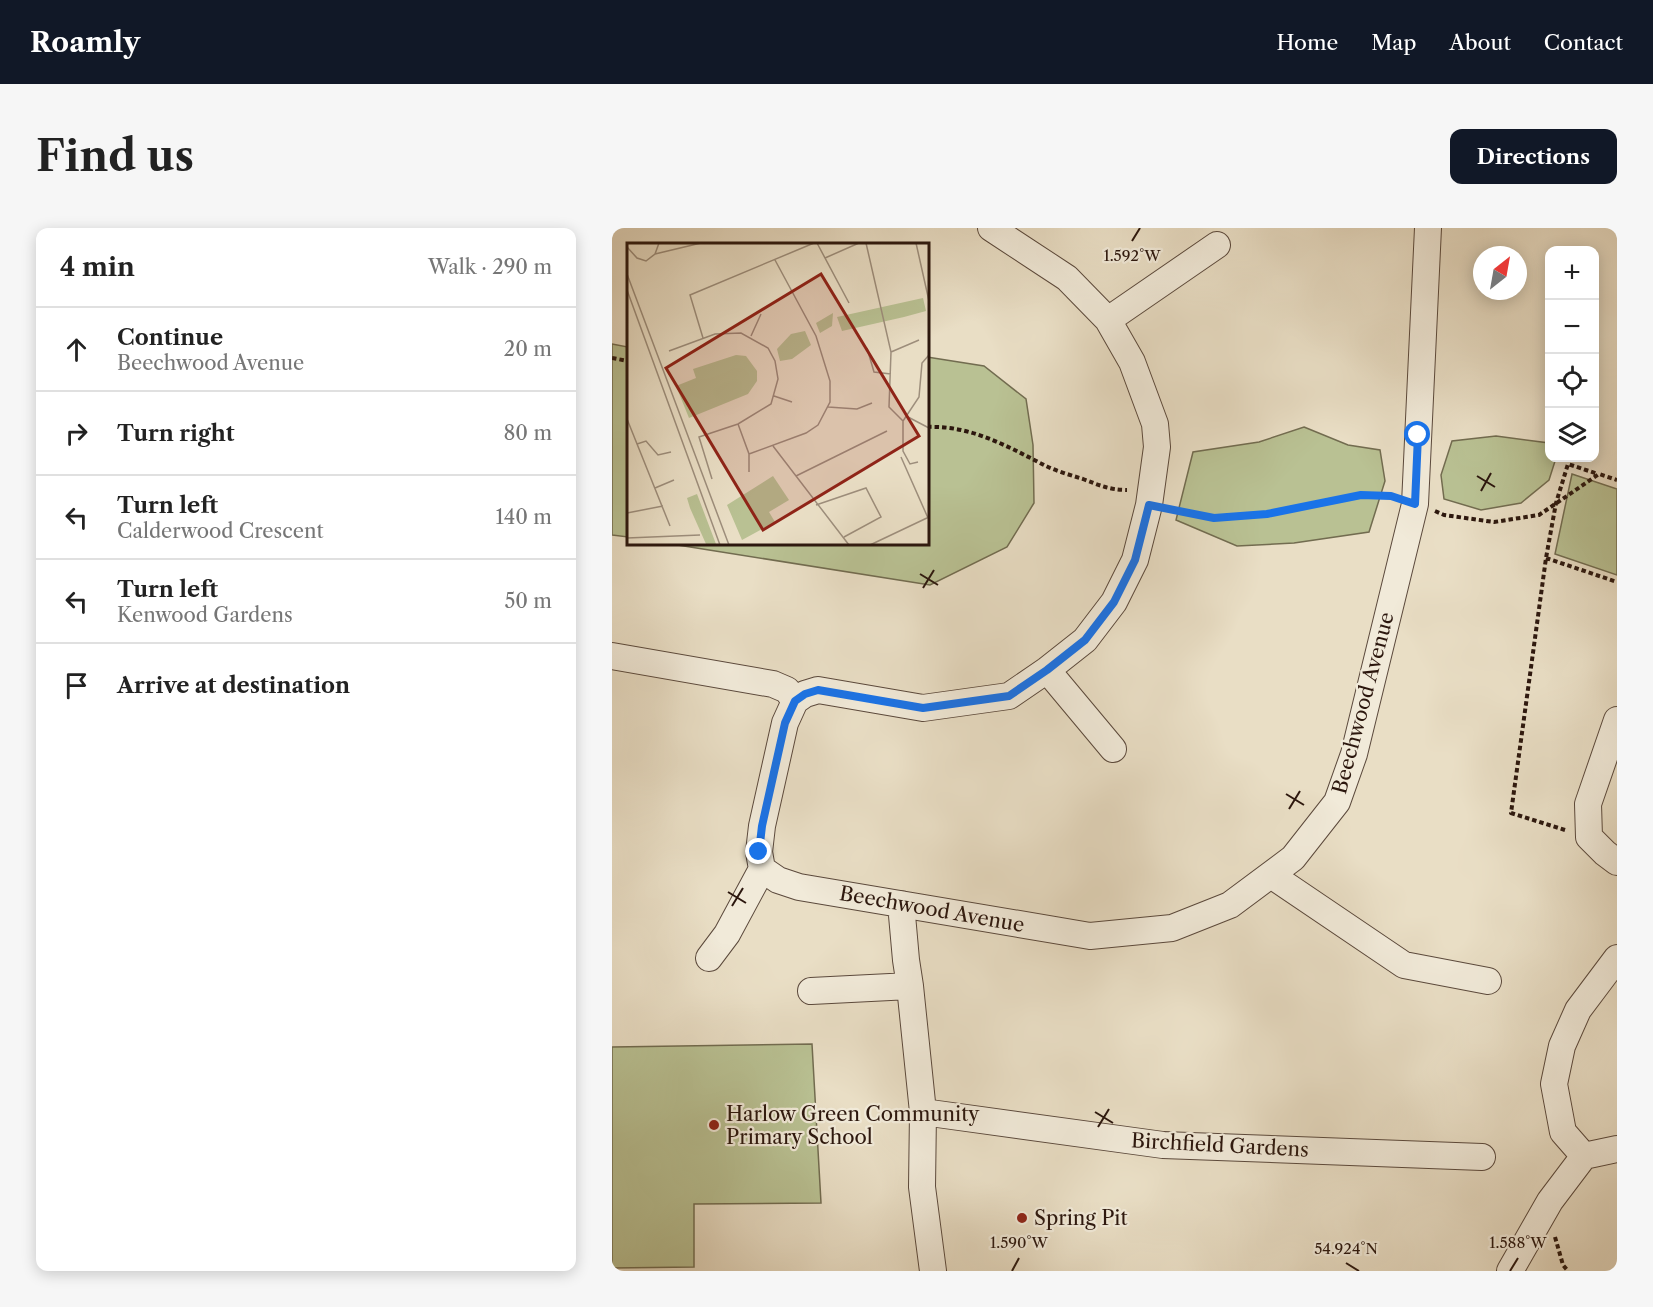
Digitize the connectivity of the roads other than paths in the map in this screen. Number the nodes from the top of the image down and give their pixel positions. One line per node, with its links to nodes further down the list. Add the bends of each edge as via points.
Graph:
1 (991, 228): 4 (street, via 1067,278)
2 (1428, 228): 12 (street, Beechwood Avenue, via 1415,504 1354,754 1337,802 1293,858)
3 (1217, 245): 4 (street)
4 (1108, 320): 6 (street, via 1132,362 1155,424 1157,447 1149,505 1135,560 1114,602 1085,640)
5 (612, 656): 7 (street, via 773,684 787,690)
6 (1047, 670): 7 (street, via 1009,696 923,708 818,690); 9 (street)
7 (795, 701): 11 (street, via 785,723 762,826)
8 (1617, 720): 10 (street, via 1588,804 1589,837)
9 (1113, 749)
10 (1617, 862)
11 (762, 869): 13 (street, Beechwood Avenue, via 799,887); 14 (street, via 727,934)
12 (1271, 875): 13 (street, Beechwood Avenue, via 1230,905 1172,928 1090,936); 16 (street, via 1404,965)
13 (901, 904): 17 (street)
14 (709, 958)
15 (1617, 958): 21 (street, via 1578,1010 1562,1046 1554,1084 1563,1132)
16 (1488, 981)
17 (910, 986): 18 (street); 19 (street)
18 (811, 991)
19 (923, 1112): 22 (street, Birchfield Gardens, via 1163,1145); 23 (street, via 922,1187)
20 (1617, 1149): 21 (street)
21 (1584, 1156): 24 (street, via 1550,1201)
22 (1482, 1157)
23 (933, 1271)
24 (1510, 1271)

